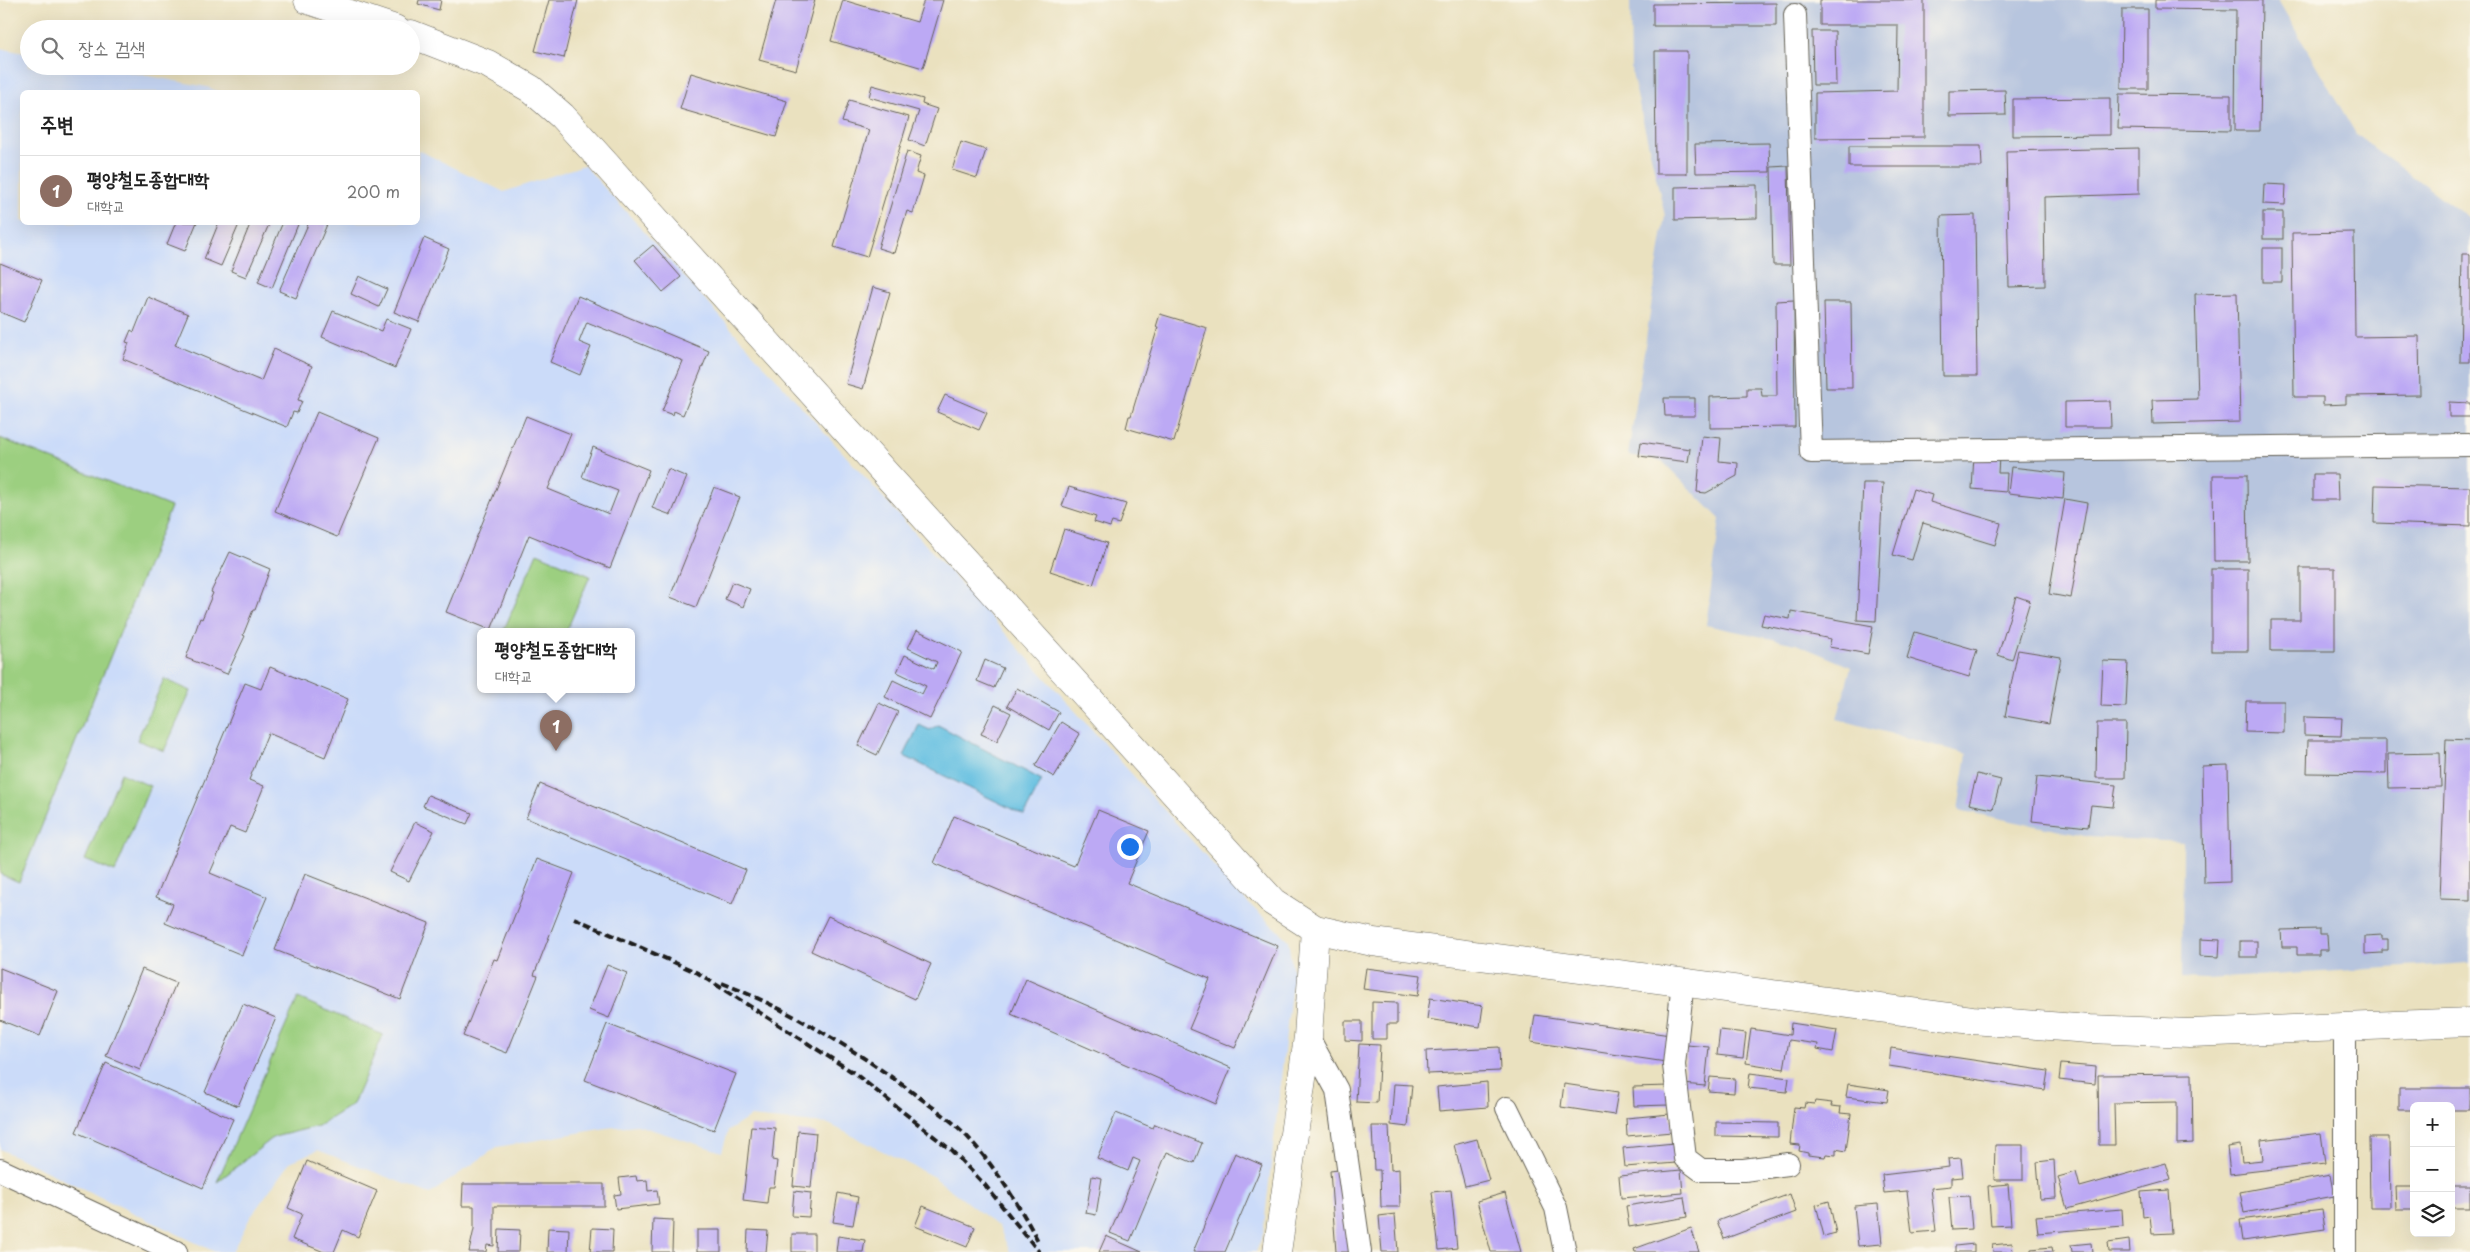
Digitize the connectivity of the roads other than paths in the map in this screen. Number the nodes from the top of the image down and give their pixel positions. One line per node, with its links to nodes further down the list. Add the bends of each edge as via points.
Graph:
1 (308, 0): 3 (street)
2 (1795, 15): 5 (street, via 1811,452)
3 (368, 20)
4 (420, 38): 6 (street, via 488,64 531,89 562,116 1273,902)
5 (2470, 445)
6 (1315, 929): 7 (street, via 1373,942); 10 (street)
7 (1683, 981): 9 (street, via 1972,1020 2089,1029 2190,1033); 12 (street, via 1674,1065 1686,1158 1701,1170 1744,1170)
8 (2470, 1022): 9 (street)
9 (2345, 1026): 18 (street)
10 (1308, 1037): 15 (street); 16 (street, via 1337,1090)
11 (1507, 1108): 17 (street, via 1556,1208)
12 (1788, 1164)
13 (0, 1170): 14 (street)
14 (176, 1252)
15 (1277, 1252)
16 (1360, 1252)
17 (1565, 1252)
18 (2345, 1252)

